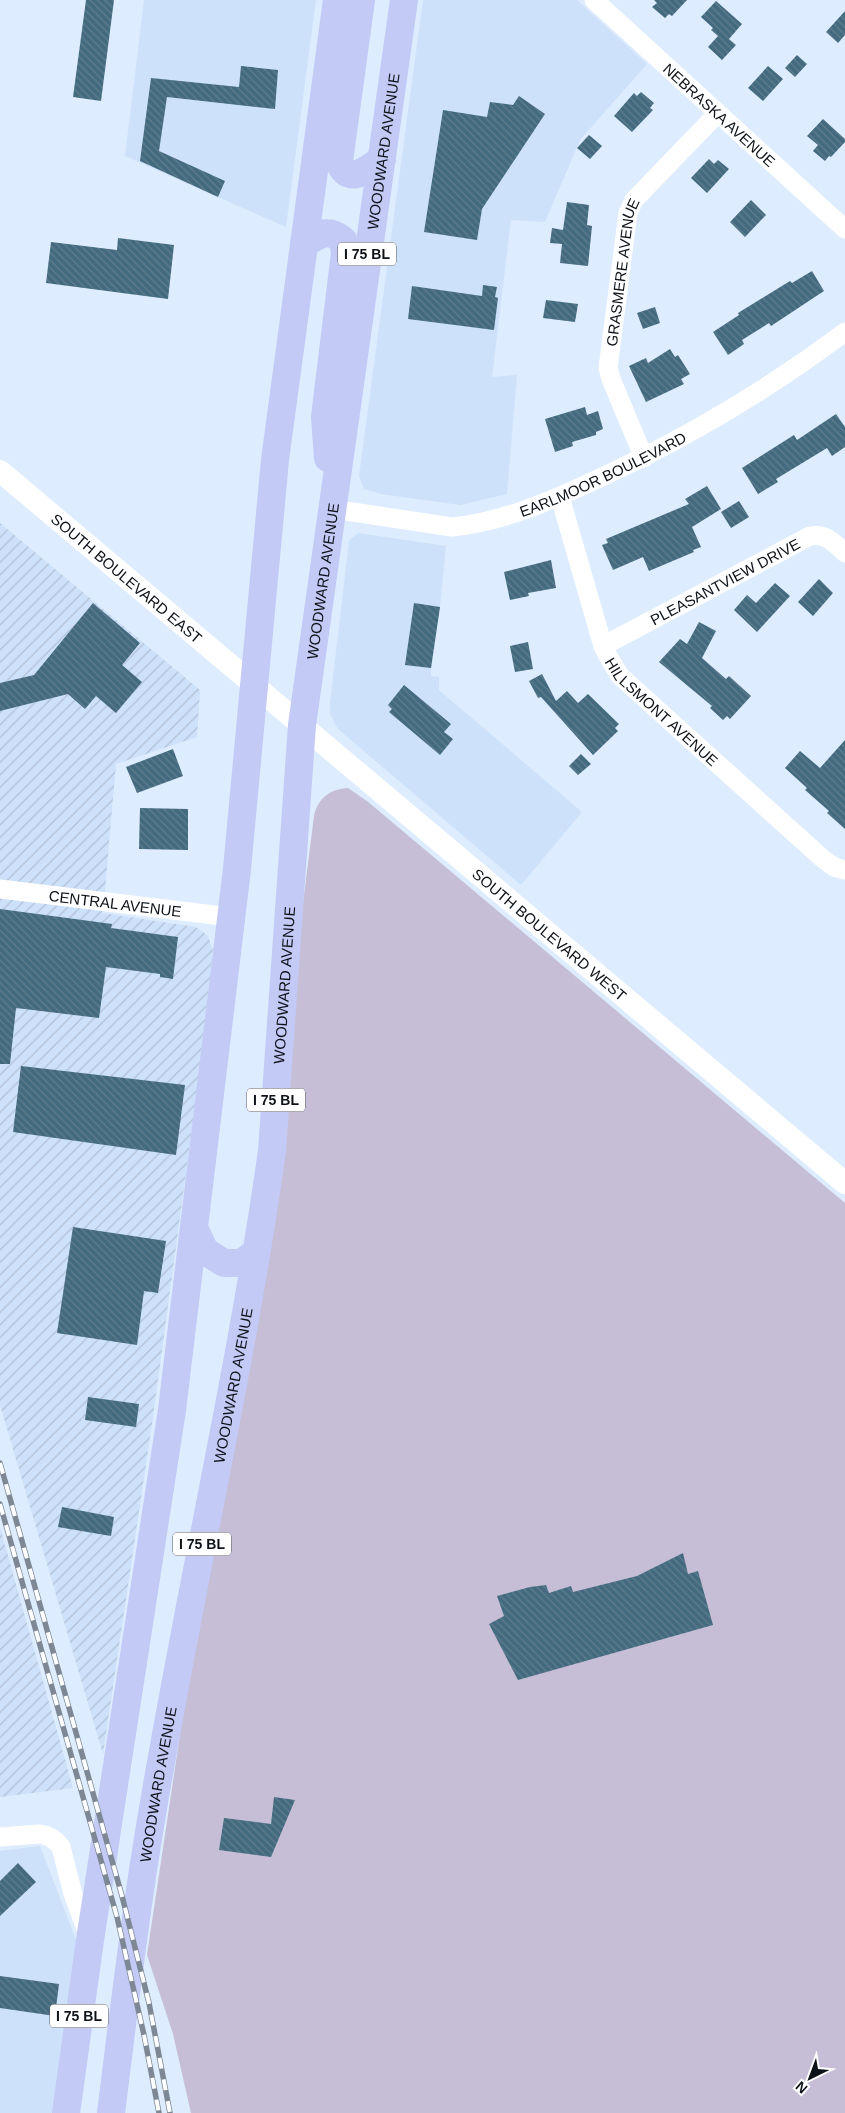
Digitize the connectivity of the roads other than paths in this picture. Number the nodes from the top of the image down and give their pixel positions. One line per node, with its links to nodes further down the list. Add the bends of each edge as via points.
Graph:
1 (337, 0): 8 (main road, I 75 BL)
2 (361, 0): 6 (main road, via 339,161 346,172 358,174)
3 (404, 0): 6 (main road, WOODWARD AVENUE / I 75 BL)
4 (594, 0): 5 (street, NEBRASKA AVENUE)
5 (718, 113): 7 (street, NEBRASKA AVENUE); 10 (street, GRASMERE AVENUE, via 634,200 628,213 608,368)
6 (382, 160): 13 (main road, WOODWARD AVENUE / I 75 BL)
7 (845, 229)
8 (304, 244): 13 (main road, via 324,233 335,234 343,240 345,253 325,417); 16 (main road, I 75 BL, via 274,460)
9 (845, 332): 10 (street, EARLMOOR BOULEVARD, via 764,390)
10 (644, 458): 12 (street, EARLMOOR BOULEVARD)
11 (0, 471): 16 (street, SOUTH BOULEVARD EAST)
12 (560, 497): 13 (street, EARLMOOR BOULEVARD, via 512,514 452,527); 15 (street, HILLSMONT AVENUE)
13 (333, 509): 17 (main road, WOODWARD AVENUE / I 75 BL)
14 (845, 552): 15 (street, PLEASANTVIEW DRIVE, via 826,537 810,536)
15 (603, 646): 18 (street, HILLSMONT AVENUE, via 614,668 628,684 822,858)
16 (254, 684): 17 (street, SOUTH BOULEVARD WEST); 20 (main road, I 75 BL)
17 (302, 725): 21 (street, SOUTH BOULEVARD WEST); 23 (main road, WOODWARD AVENUE / I 75 BL, via 272,1151)
18 (845, 870)
19 (0, 889): 20 (street, CENTRAL AVENUE)
20 (231, 917): 22 (main road, I 75 BL)
21 (845, 1183)
22 (194, 1228): 23 (main road, via 205,1251 224,1264 242,1263); 25 (main road, I 75 BL, via 172,1410)
23 (256, 1252): 27 (main road, WOODWARD AVENUE / I 75 BL, via 146,1851)
24 (0, 1837): 25 (street, via 46,1834 57,1841)
25 (90, 1940): 26 (main road, I 75 BL)
26 (66, 2113)
27 (111, 2113)

